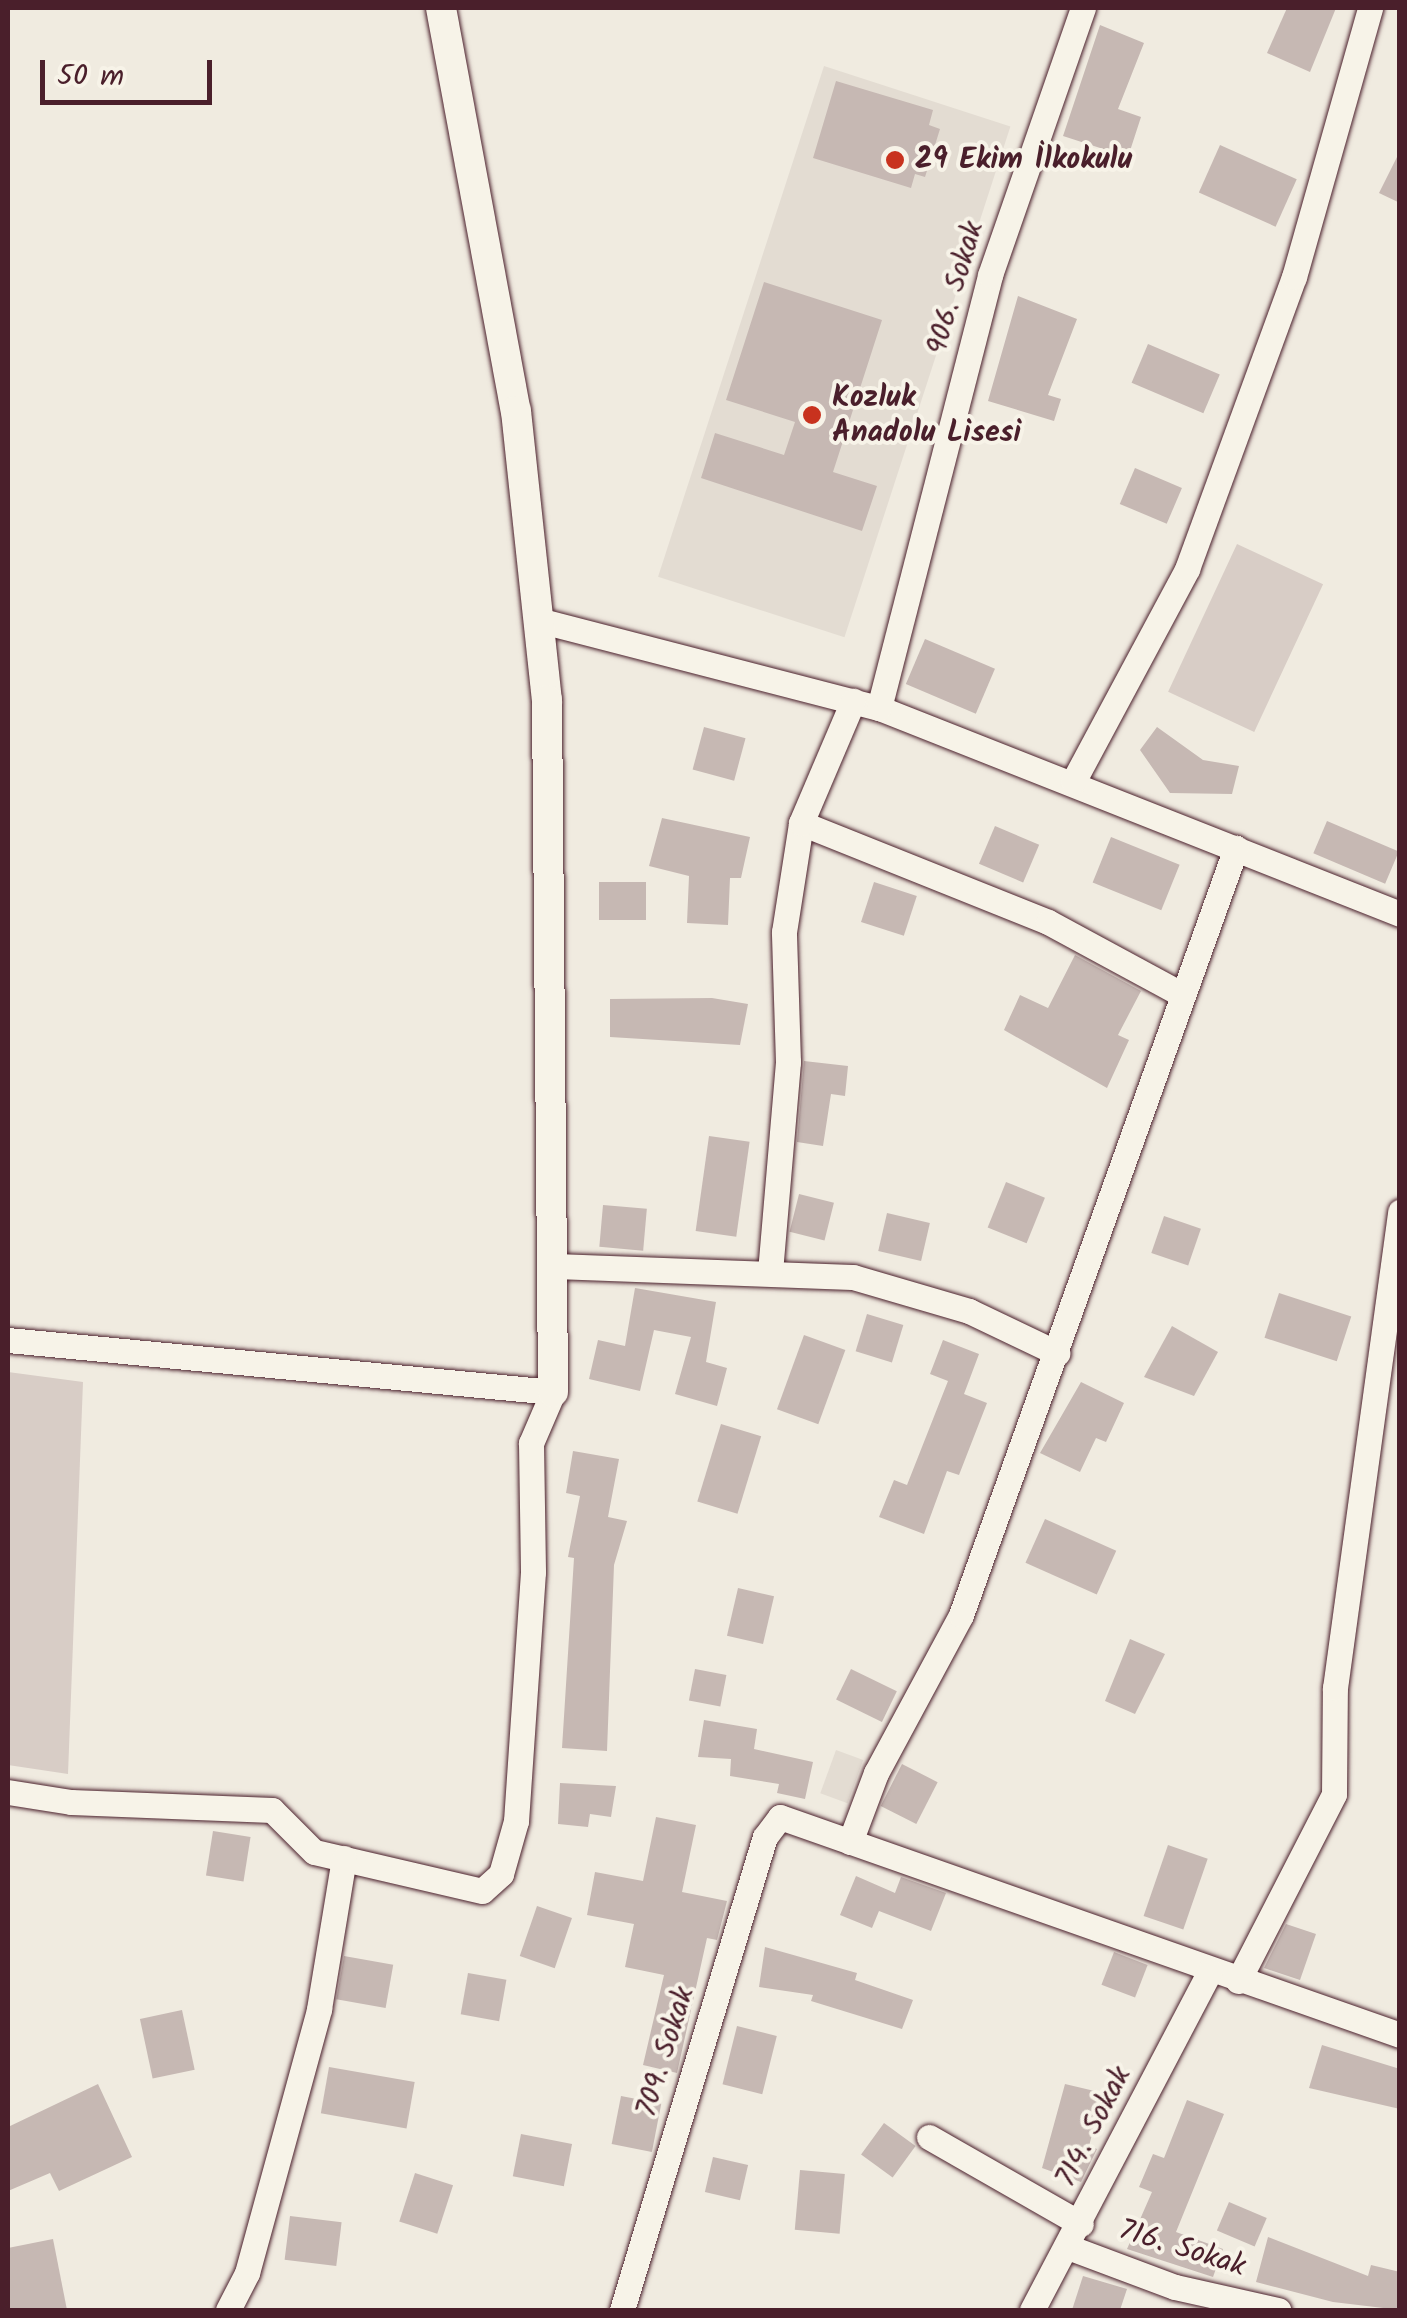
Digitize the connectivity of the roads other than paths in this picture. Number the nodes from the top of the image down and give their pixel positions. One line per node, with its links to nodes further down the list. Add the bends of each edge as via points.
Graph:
1 (440, 8): 4 (street, via 516,412)
2 (1082, 8): 6 (street, 906. Sokak, via 990,275)
3 (1370, 8): 7 (street, via 1294,277 1187,569)
4 (538, 620): 5 (street); 13 (street, via 547,700)
5 (853, 701): 6 (street); 8 (street)
6 (879, 708): 7 (street)
7 (1072, 782): 9 (street)
8 (800, 824): 11 (street, via 1048,922); 14 (street, via 784,932 788,1062)
9 (1236, 848): 10 (street); 11 (street)
10 (1400, 914)
11 (1183, 995): 16 (street)
12 (1400, 1211): 22 (street, via 1335,1688 1334,1794)
13 (554, 1266): 14 (street); 17 (street)
14 (770, 1272): 16 (street, via 853,1277 970,1311)
15 (8, 1340): 17 (street)
16 (1057, 1352): 19 (street, via 961,1615 876,1773)
17 (553, 1392): 20 (street, via 532,1444 533,1572 518,1802 501,1874 482,1891)
18 (8, 1792): 20 (street, via 71,1802 272,1810 314,1852)
19 (850, 1842): 21 (street); 28 (street, 709. Sokak, via 780,1817 765,1838)
20 (344, 1858): 27 (street, via 319,2009 247,2273)
21 (1210, 1971): 22 (street); 25 (street, 714. Sokak)
22 (1238, 1981): 23 (street)
23 (1400, 2035)
24 (929, 2137): 25 (street)
25 (1081, 2224): 26 (street, 714. Sokak)
26 (1068, 2247): 29 (street, 714. Sokak); 30 (street, 716. Sokak, via 1175,2286)
27 (228, 2310)
28 (622, 2310)
29 (1032, 2310)
30 (1278, 2310)

